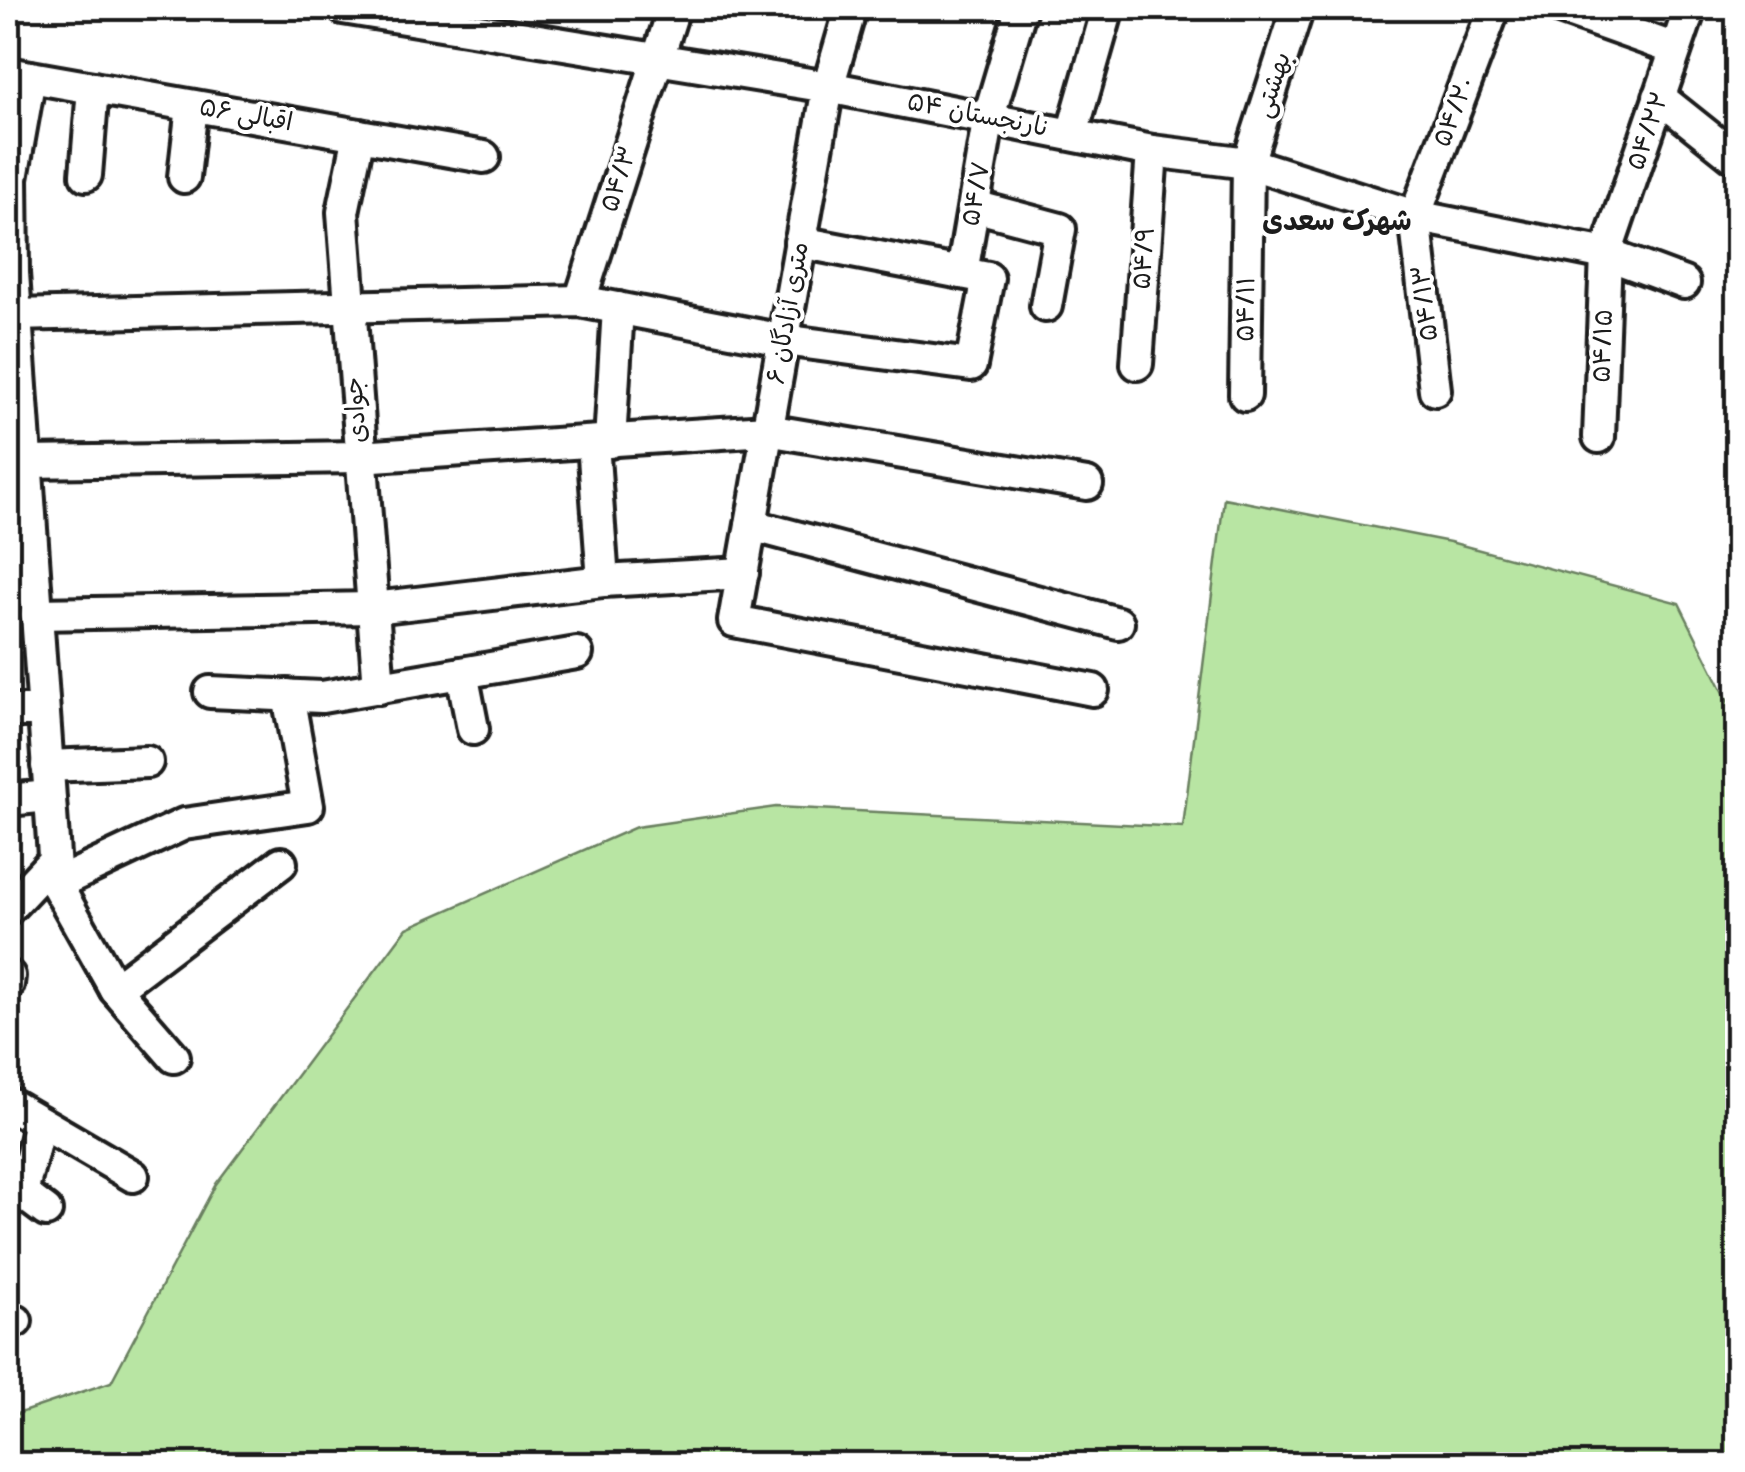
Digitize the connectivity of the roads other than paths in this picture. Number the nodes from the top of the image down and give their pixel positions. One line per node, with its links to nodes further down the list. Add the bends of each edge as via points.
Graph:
1 (353, 8): 11 (street, نارنجستان ۵۴)
2 (674, 8): 11 (street, ۵۴/۳)
3 (851, 8): 13 (street, ۶ متری آزادگان)
4 (1021, 8): 17 (street, ۵۴/۷)
5 (1108, 8): 18 (street)
6 (1298, 8): 23 (street, بهشتی)
7 (1494, 8): 27 (street, ۵۴/۲۰)
8 (1560, 8): 10 (street)
9 (1690, 8): 10 (street, ۵۴/۲۲)
10 (1675, 49): 15 (street, ۵۴/۲۲)
11 (659, 58): 13 (street, نارنجستان ۵۴); 33 (street, ۵۴/۳)
12 (19, 75): 14 (street, اقبالی ۵۶); 30 (street)
13 (828, 87): 17 (street, نارنجستان ۵۴); 28 (street, ۶ متری آزادگان)
14 (94, 88): 16 (street, اقبالی ۵۶); 24 (street)
15 (1659, 96): 22 (street); 29 (street, ۵۴/۲۲)
16 (192, 106): 19 (street, اقبالی ۵۶); 25 (street)
17 (989, 116): 18 (street, نارنجستان ۵۴); 26 (street, ۵۴/۷)
18 (1072, 134): 20 (street, نارنجستان ۵۴)
19 (359, 135): 21 (street, اقبالی ۵۶); 34 (street, جوادی, via 343,212)
20 (1152, 151): 23 (street, نارنجستان ۵۴); 39 (street, ۵۴/۹)
21 (484, 157)
22 (1738, 160)
23 (1248, 163): 27 (street, نارنجستان ۵۴); 41 (street, ۵۴/۱۱)
24 (86, 175)
25 (184, 177)
26 (974, 206): 31 (street, ۵۴/۷); 35 (street, via 1060,229)
27 (1415, 216): 29 (street, نارنجستان ۵۴); 40 (street, ۵۴/۱۳)
28 (800, 242): 31 (street); 38 (street, ۶ متری آزادگان)
29 (1606, 254): 32 (street, نارنجستان ۵۴); 44 (street, ۵۴/۱۵)
30 (10, 273): 37 (street)
31 (975, 275): 38 (street, ۵۴/۷, via 972,365)
32 (1684, 284)
33 (580, 301): 34 (street); 36 (street)
34 (348, 305): 37 (street); 46 (street, جوادی)
35 (1046, 306)
36 (618, 308): 38 (street); 45 (street)
37 (16, 315): 42 (street)
38 (783, 340): 43 (street, ۶ متری آزادگان)
39 (1137, 364)
40 (1435, 390)
41 (1245, 395)
42 (15, 430): 47 (street)
43 (767, 430): 45 (street); 48 (street); 49 (street, ۶ متری آزادگان)
44 (1599, 437)
45 (602, 443): 46 (street); 52 (street)
46 (360, 456): 47 (street); 53 (street, جوادی)
47 (26, 462): 51 (street)
48 (1088, 484)
49 (751, 525): 50 (street, ۶ متری آزادگان); 55 (street)
50 (743, 573): 52 (street); 59 (street, ۶ متری آزادگان, via 734,621)
51 (21, 580): 54 (street)
52 (603, 581): 53 (street)
53 (374, 608): 54 (street); 58 (street, جوادی)
54 (36, 614): 63 (street)
55 (1118, 623)
56 (577, 654): 57 (street)
57 (462, 673): 58 (street); 64 (street)
58 (378, 688): 61 (street)
59 (1093, 690)
60 (210, 692): 61 (street)
61 (288, 696): 69 (street, via 308,806 184,824)
62 (8, 711): 63 (street)
63 (43, 711): 66 (street)
64 (473, 728)
65 (147, 762): 66 (street)
66 (48, 781): 67 (street); 69 (street)
67 (8, 800)
68 (281, 863): 71 (street)
69 (55, 872): 70 (street); 71 (street)
70 (8, 909)
71 (115, 989): 72 (street)
72 (174, 1057)
73 (8, 1103): 74 (street)
74 (40, 1122): 75 (street); 76 (street, via 22,1192)
75 (133, 1176)
76 (46, 1210)

